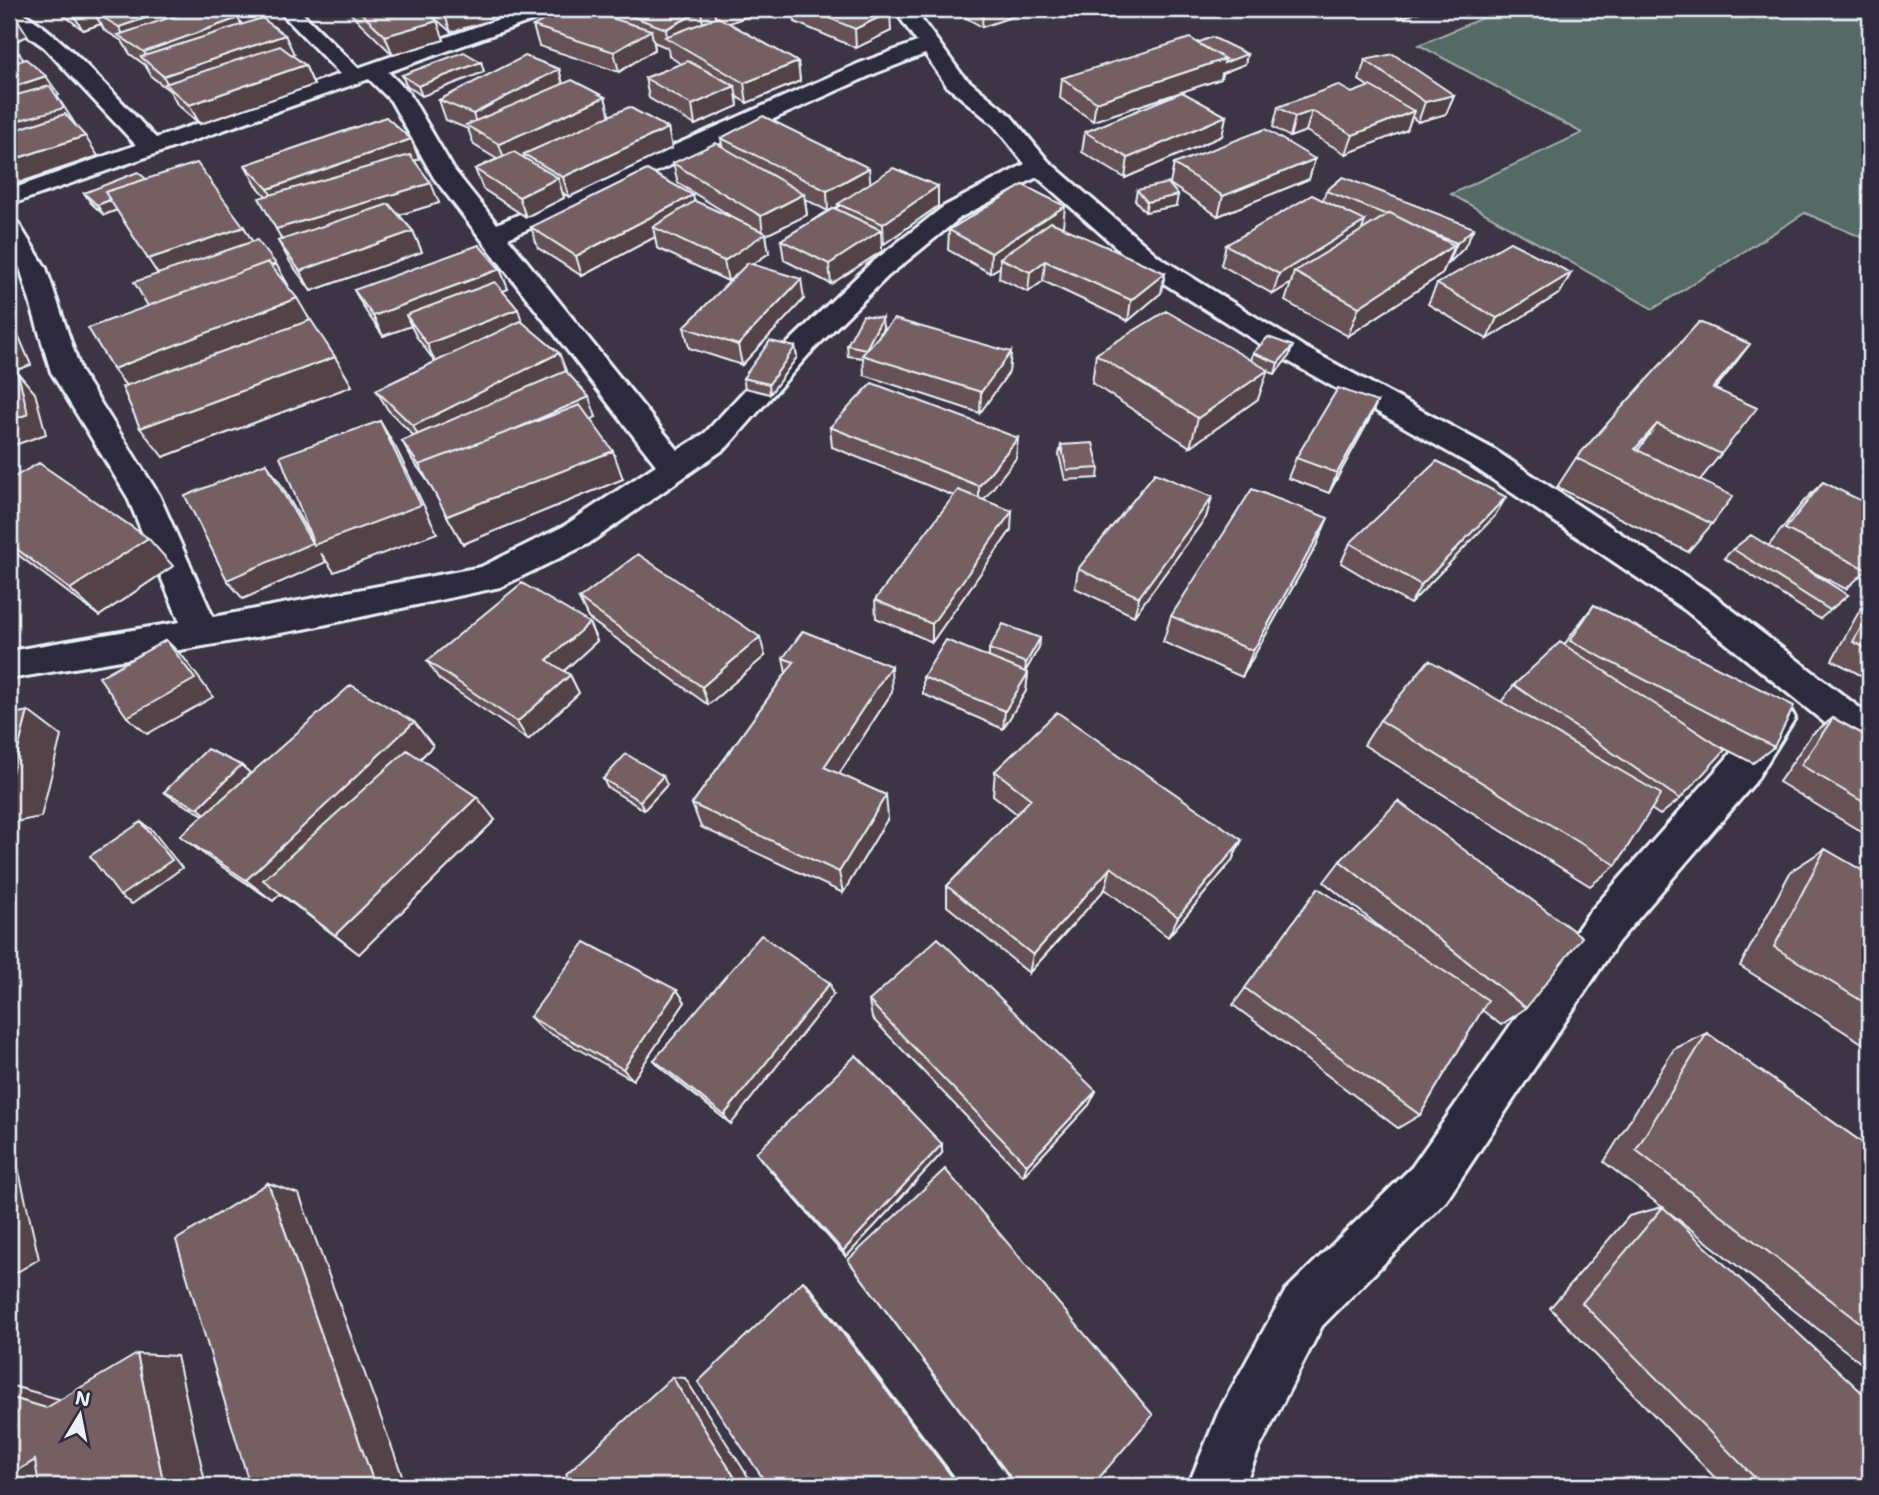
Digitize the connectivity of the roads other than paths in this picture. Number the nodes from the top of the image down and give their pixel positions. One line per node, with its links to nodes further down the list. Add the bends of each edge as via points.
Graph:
1 (287, 9): 6 (street)
2 (545, 9): 6 (street)
3 (904, 9): 5 (street)
4 (9, 12): 7 (street, via 51,43)
5 (930, 45): 8 (street, via 955,81 1002,120); 11 (street, via 868,68)
6 (364, 73): 7 (street); 11 (street, via 401,98 443,173)
7 (152, 148): 9 (street)
8 (1039, 166): 12 (street, via 953,212 878,271 799,348 716,440); 15 (street, via 1150,263 1296,354 1482,457 1696,601)
9 (9, 198)
10 (9, 228): 13 (street, via 33,268 65,372 143,495)
11 (492, 236): 12 (street)
12 (676, 469): 13 (street, via 576,535 488,578)
13 (202, 633): 14 (street)
14 (9, 665)
15 (1800, 682): 16 (street); 17 (street, via 1741,770 1603,928 1429,1184 1304,1308 1239,1431)
16 (1870, 737)
17 (1216, 1486)

